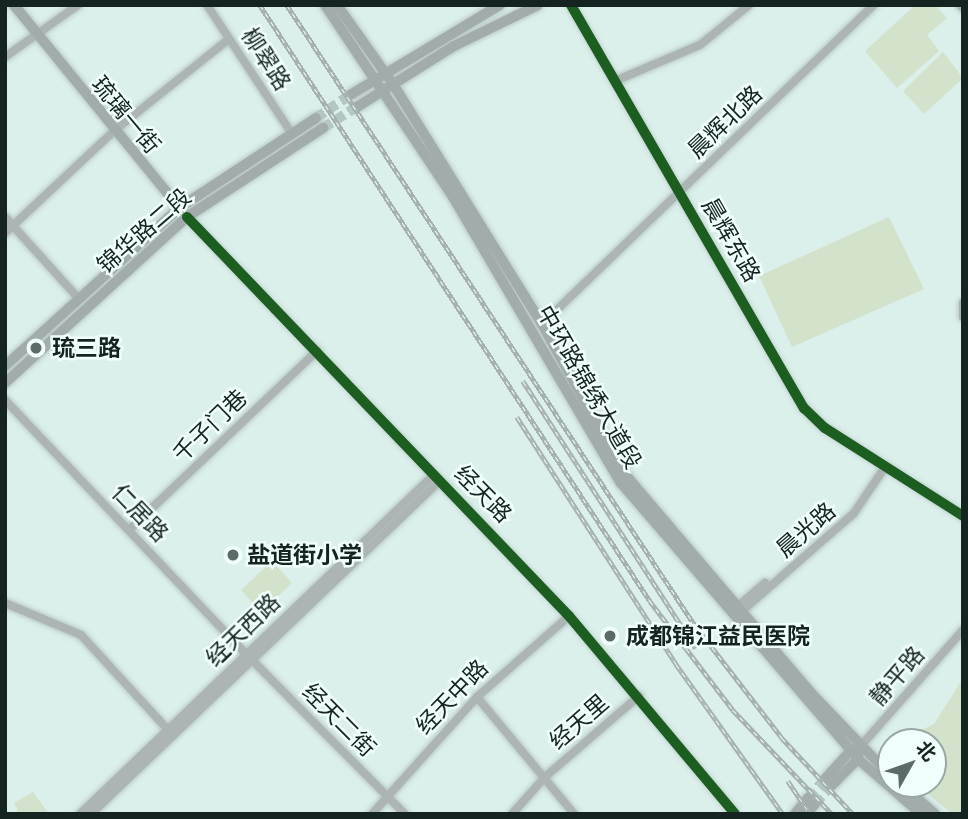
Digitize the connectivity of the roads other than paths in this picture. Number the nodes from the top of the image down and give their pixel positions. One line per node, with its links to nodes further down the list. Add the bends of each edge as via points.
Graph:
1 (14, 5): 11 (main road, 琉璃一街)
2 (78, 5): 11 (street)
3 (207, 5): 12 (street, 柳翠路)
4 (325, 5): 14 (main road, 中环路锦绣大道段)
5 (337, 5): 14 (main road, 中环路锦绣大道段)
6 (499, 5): 14 (main road)
7 (538, 5): 16 (main road, via 478,33)
8 (571, 5): 15 (street, 晨辉东路)
9 (750, 5): 15 (street, via 700,45)
10 (873, 5): 23 (street, 晨辉北路)
11 (36, 36): 13 (street); 21 (main road, 琉璃一街)
12 (229, 39): 21 (street); 22 (street, 柳翠路)
13 (5, 57)
14 (380, 75): 16 (main road, 中环路锦绣大道段); 17 (main road)
15 (615, 81): 23 (street, 晨辉东路)
16 (389, 87): 18 (main road); 32 (main road, 中环路锦绣大道段); 50 (main road, 中环路锦绣大道段, via 621,484)
17 (350, 95)
18 (357, 107)
19 (316, 118): 22 (main road, 锦华路二段)
20 (323, 128): 26 (main road, 锦华路二段)
21 (114, 131): 24 (main road, 琉璃一街); 27 (street)
22 (292, 134): 24 (main road, 锦华路二段)
23 (680, 193): 32 (street, 晨辉北路); 37 (street, 晨辉东路, via 804,408 825,428)
24 (179, 208): 26 (main road, 琉璃一街); 29 (main road, 锦华路二段)
25 (5, 217): 27 (street)
26 (187, 217): 33 (street, 经天路); 35 (main road, 锦华路二段)
27 (13, 226): 28 (street); 29 (street)
28 (5, 233)
29 (79, 299): 34 (main road, 锦华路二段)
30 (963, 303): 31 (street)
31 (963, 317)
32 (542, 324): 42 (main road, 中环路锦绣大道段, via 624,473)
33 (317, 351): 38 (street, 经天路); 40 (street, 千子门巷)
34 (5, 366)
35 (5, 383)
36 (5, 400): 40 (street, 仁居路)
37 (883, 465): 39 (street, 晨辉东路); 42 (street, 晨光路, via 854,513)
38 (437, 478): 43 (street, 经天路); 45 (street, 经天西路); 46 (street, 经天西路)
39 (963, 516)
40 (129, 530): 45 (street, 仁居路)
41 (5, 603): 49 (street, via 81,635)
42 (739, 609): 50 (main road, 中环路锦绣大道段)
43 (569, 617): 47 (street, 经天路); 48 (street, 经天中路)
44 (963, 630): 50 (street, 静平路)
45 (246, 654): 46 (street, 经天二街); 49 (street, 经天西路)
46 (253, 661): 54 (street, 经天二街); 57 (street, 经天西路)
47 (639, 696): 53 (street, 经天里); 62 (street, 经天路)
48 (477, 697): 53 (street); 54 (street, 经天中路)
49 (167, 729): 56 (street, 经天西路)
50 (855, 749): 51 (main road); 51 (main road, via 828,782); 52 (main road, 中环路锦绣大道段)
51 (858, 760): 65 (main road)
52 (877, 766)
53 (545, 777): 60 (street, 经天里); 61 (street)
54 (388, 796): 58 (street, 经天中路); 59 (street, 经天二街)
55 (917, 798): 66 (main road)
56 (80, 814)
57 (91, 814)
58 (372, 814)
59 (405, 814)
60 (512, 814)
61 (574, 814)
62 (734, 814)
63 (795, 814): 64 (main road, via 811,801)
64 (806, 814)
65 (921, 814)
66 (935, 814)

